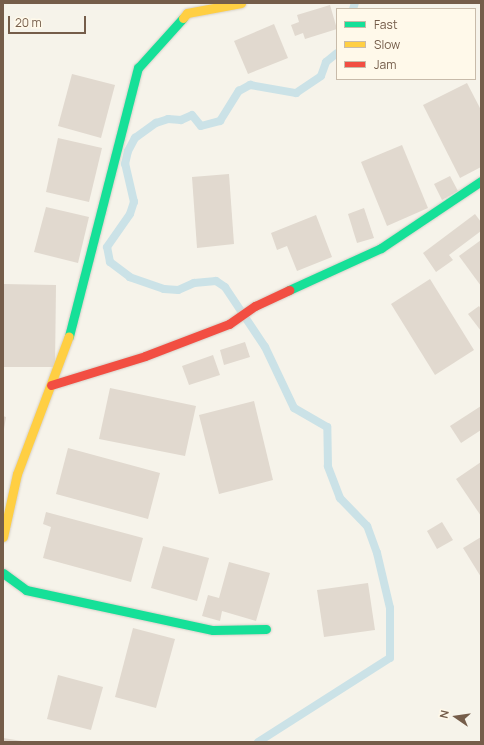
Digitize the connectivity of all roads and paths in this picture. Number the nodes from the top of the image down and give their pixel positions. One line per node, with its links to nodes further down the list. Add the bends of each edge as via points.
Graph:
1 (241, 3): 3 (street, via 187,14 138,68 68,340)
2 (481, 181): 3 (street, via 381,248 255,306 229,324 145,356)
3 (51, 385): 4 (street, via 17,474)
4 (3, 537)
5 (3, 573): 6 (street, via 26,590 213,630)
6 (266, 629)

